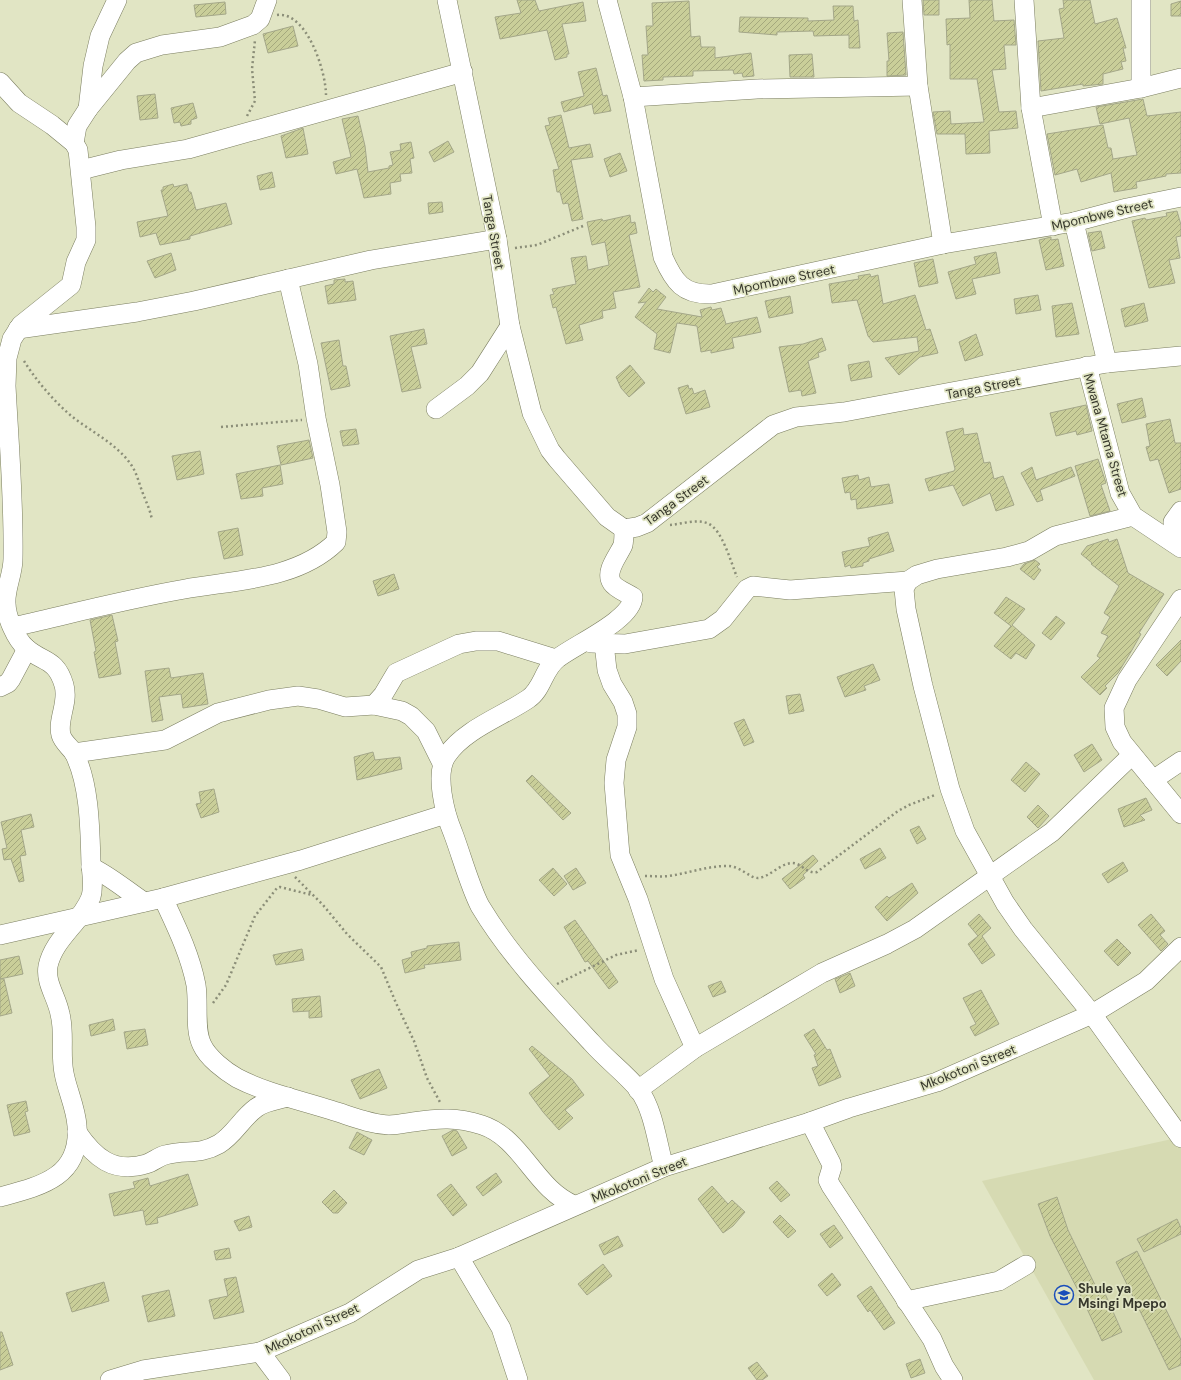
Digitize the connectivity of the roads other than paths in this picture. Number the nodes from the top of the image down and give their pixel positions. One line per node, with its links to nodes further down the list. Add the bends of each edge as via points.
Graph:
1 (117, 0): 15 (street, via 100,36 93,66)
2 (267, 0): 15 (street, via 258,22 220,37 162,45 136,53)
3 (447, 0): 8 (street, Tanga Street)
4 (607, 0): 13 (street, Mpombwe Street)
5 (912, 0): 11 (street)
6 (1024, 0): 14 (street)
7 (1141, 0): 12 (street)
8 (463, 72): 17 (street, via 188,150 121,160); 21 (street, Tanga Street)
9 (1181, 78): 12 (street)
10 (0, 82): 16 (street, via 19,103)
11 (918, 86): 13 (street, via 757,89); 22 (street)
12 (1141, 88): 14 (street)
13 (633, 97): 22 (street, Mpombwe Street, via 663,257 672,278 685,289 698,295 712,294)
14 (1031, 108): 20 (street)
15 (88, 109): 16 (street, via 78,126)
16 (74, 143): 17 (street)
17 (82, 170): 25 (street, via 86,240 76,262 73,281 59,296)
18 (1181, 197): 19 (street, Mpombwe Street)
19 (1074, 222): 20 (street, Mpombwe Street); 27 (street)
20 (1054, 226): 22 (street, Mpombwe Street)
21 (497, 244): 23 (street, via 371,260); 24 (street, Tanga Street)
22 (943, 244)
23 (288, 279): 25 (street, via 194,302); 36 (street, via 308,364 337,532 336,542 325,553 280,572 185,589)
24 (510, 326): 29 (street, via 480,373); 32 (street, Tanga Street, via 532,413 550,450 607,517)
25 (13, 331): 36 (street, via 7,358 6,386 14,561 5,602)
26 (1181, 356): 27 (street, Tanga Street)
27 (1107, 363): 28 (street, Tanga Street)
28 (1087, 366): 31 (street, Mwana Mtama Street, via 1120,493); 32 (street, Tanga Street, via 858,410 796,417 773,425 648,523)
29 (436, 409)
30 (1181, 511): 33 (street, via 1173,522)
31 (1133, 516): 33 (street, Mwana Mtama Street); 34 (street, via 1055,536 1022,553 937,569 917,575)
32 (624, 529): 37 (street, via 623,542 610,575 611,582 633,597 632,603 628,610 607,627)
33 (1178, 546)
34 (908, 581): 38 (street, via 790,590 750,587 723,620 709,629 625,644); 51 (street, via 904,589 906,609 950,789 965,831)
35 (1181, 599): 44 (street, via 1127,680 1114,708 1114,726)
36 (13, 627): 39 (street)
37 (580, 643): 38 (street); 40 (street)
38 (604, 643): 58 (street, via 607,670 627,714 627,727 616,760 614,783 620,855 630,876 676,1010)
39 (27, 648): 41 (street, via 11,679); 43 (street, via 51,662 57,670 66,699 61,736)
40 (556, 659): 42 (street, via 498,641 459,644 396,674); 46 (street, via 544,674 538,690 530,698 466,737 448,753)
41 (0, 687)
42 (374, 705): 43 (street, via 345,707 298,696 269,700 218,713 165,740); 46 (street, via 412,716 426,731)
43 (74, 753): 50 (street, via 89,811)
44 (1132, 755): 47 (street); 51 (street, via 1052,832)
45 (1181, 761): 47 (street)
46 (442, 763): 48 (street)
47 (1153, 780): 49 (street)
48 (446, 814): 52 (street, via 284,865); 59 (street, via 479,904 545,992)
49 (1181, 814)
50 (91, 867): 53 (street, via 105,873); 54 (street, via 91,896)
51 (989, 877): 57 (street, via 1023,929); 58 (street, via 899,938 822,973)
52 (163, 898): 53 (street); 60 (street, via 183,940 194,974 198,998 198,1033 202,1045 209,1055 245,1082)
53 (144, 902): 54 (street)
54 (81, 916): 55 (street); 62 (street, via 62,937 48,965 48,978 61,1015 63,1065)
55 (1, 933)
56 (1181, 947): 57 (street, Mkokotoni Street, via 1146,981)
57 (1092, 1014): 61 (street, Mkokotoni Street, via 937,1082); 63 (street)
58 (695, 1048): 59 (street)
59 (638, 1090): 64 (street, via 648,1108)
60 (288, 1097): 62 (street, via 257,1107 228,1138 204,1151 165,1155 146,1164 115,1165 104,1161 94,1154); 66 (street, via 371,1124 392,1125 451,1118 484,1126 501,1136 556,1197)
61 (810, 1122): 64 (street, Mkokotoni Street); 69 (street, via 832,1166 828,1180 831,1186)
62 (77, 1132): 65 (street, via 74,1155 65,1170 56,1178)
63 (1181, 1138)
64 (664, 1167): 66 (street, Mkokotoni Street)
65 (0, 1197)
66 (574, 1205): 67 (street, Mkokotoni Street)
67 (459, 1257): 70 (street, Mkokotoni Street, via 418,1270 350,1313); 73 (street, via 501,1328)
68 (1026, 1265): 69 (street, via 999,1282)
69 (906, 1301): 74 (street, via 932,1339)
70 (260, 1352): 71 (street, Mkokotoni Street, via 143,1370); 72 (street)
71 (110, 1380)
72 (281, 1380)
73 (518, 1380)
74 (953, 1380)

